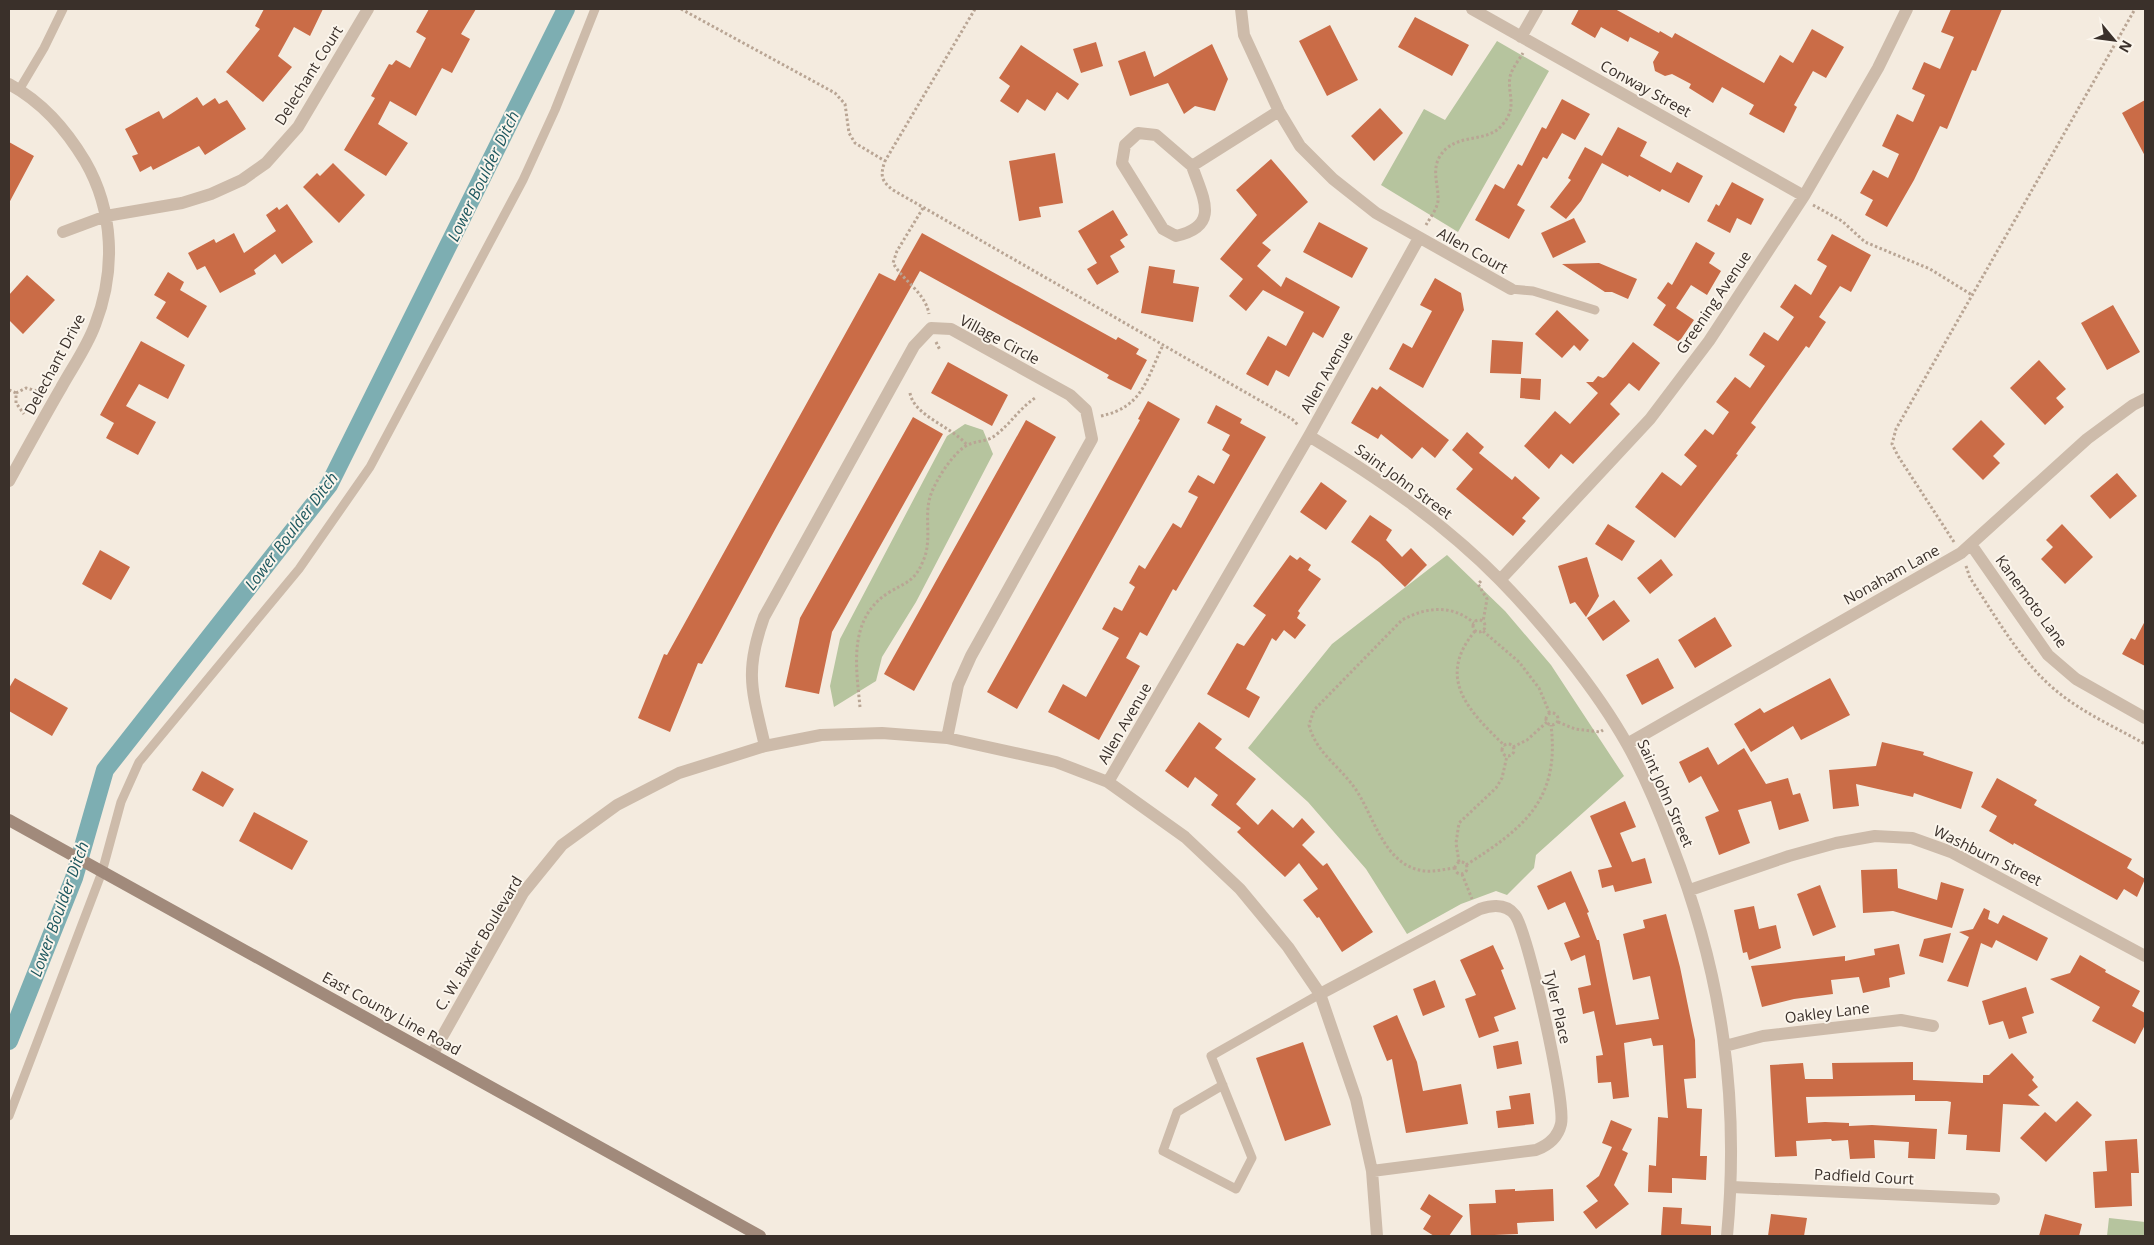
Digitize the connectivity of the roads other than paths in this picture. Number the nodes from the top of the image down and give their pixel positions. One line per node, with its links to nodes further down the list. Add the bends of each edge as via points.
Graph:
1 (63, 9): 9 (lane, via 44,48)
2 (368, 9): 13 (street, Delechant Court, via 298,127 266,163 242,180 182,204)
3 (595, 9): 29 (lane, via 523,180 370,467 299,569 139,762 121,802)
4 (1241, 9): 10 (street, via 1244,35)
5 (1472, 9): 8 (street, Conway Street)
6 (1537, 9): 8 (street)
7 (1907, 9): 12 (street, Greening Avenue, via 1878,68)
8 (1526, 39): 12 (street, Conway Street)
9 (14, 86): 13 (street, Delechant Drive, via 44,107 64,128 90,170)
10 (1279, 111): 11 (street); 15 (street, via 1300,146 1333,179 1376,213)
11 (1192, 166): 11 (street, via 1207,209 1202,224 1190,233 1176,236 1164,229 1122,163 1124,146 1138,133 1156,135)
12 (1803, 197): 22 (street, Greening Avenue, via 1709,341 1650,419)
13 (106, 216): 14 (street, Delechant Court); 20 (street, Delechant Drive, via 109,274 95,326)
14 (62, 232)
15 (1419, 238): 16 (street, Allen Court); 19 (street, Allen Avenue)
16 (1511, 289): 17 (lane, via 1533,291)
17 (1595, 310)
18 (2145, 399): 21 (street, Nonaham Lane, via 2087,439)
19 (1309, 436): 22 (street, Saint John Street, via 1363,469 1436,523); 27 (street, Allen Avenue)
20 (9, 481)
21 (1967, 550): 23 (street, Kanemoto Lane, via 2048,655 2076,679); 25 (street, Nonaham Lane)
22 (1500, 580): 25 (street, Saint John Street, via 1548,634)
23 (2145, 718)
24 (947, 738): 26 (street, C. W. Bixler Boulevard, via 882,733 821,735); 26 (street, Village Circle, via 958,685 975,647 1092,439 1086,410 1070,395 951,330 931,328 914,346 764,617 754,644 751,668 752,696); 27 (street, C. W. Bixler Boulevard, via 1056,762)
25 (1627, 744): 30 (street, Saint John Street, via 1657,805)
26 (765, 746): 35 (street, C. W. Bixler Boulevard, via 679,773 617,805 562,845 523,892)
27 (1108, 782): 32 (street, C. W. Bixler Boulevard, via 1185,837 1240,889 1288,947)
28 (9, 820): 29 (main road, East County Line Road)
29 (101, 871): 35 (main road, East County Line Road); 37 (lane)
30 (1690, 890): 31 (street, Washburn Street, via 1836,843 1875,836 1912,838 1951,852); 34 (street, Saint John Street, via 1714,978)
31 (2145, 956)
32 (1320, 994): 36 (lane, via 1211,1056); 38 (street, C. W. Bixler Boulevard, via 1348,1071); 38 (street, Tyler Place, via 1480,909 1492,906 1503,906 1515,915 1532,965 1550,1039 1562,1122 1557,1136 1536,1150)
33 (1933, 1026): 34 (street, Oakley Lane, via 1901,1020 1763,1036)
34 (1726, 1046): 39 (street, Saint John Street, via 1732,1114)
35 (432, 1053): 41 (main road, East County Line Road)
36 (1223, 1085): 36 (lane, via 1177,1112 1163,1151 1236,1189 1252,1158)
37 (9, 1116)
38 (1372, 1172): 42 (street, C. W. Bixler Boulevard)
39 (1732, 1187): 40 (street, Padfield Court); 43 (street, Saint John Street)
40 (1994, 1199)
41 (760, 1236)
42 (1377, 1236)
43 (1727, 1236)

